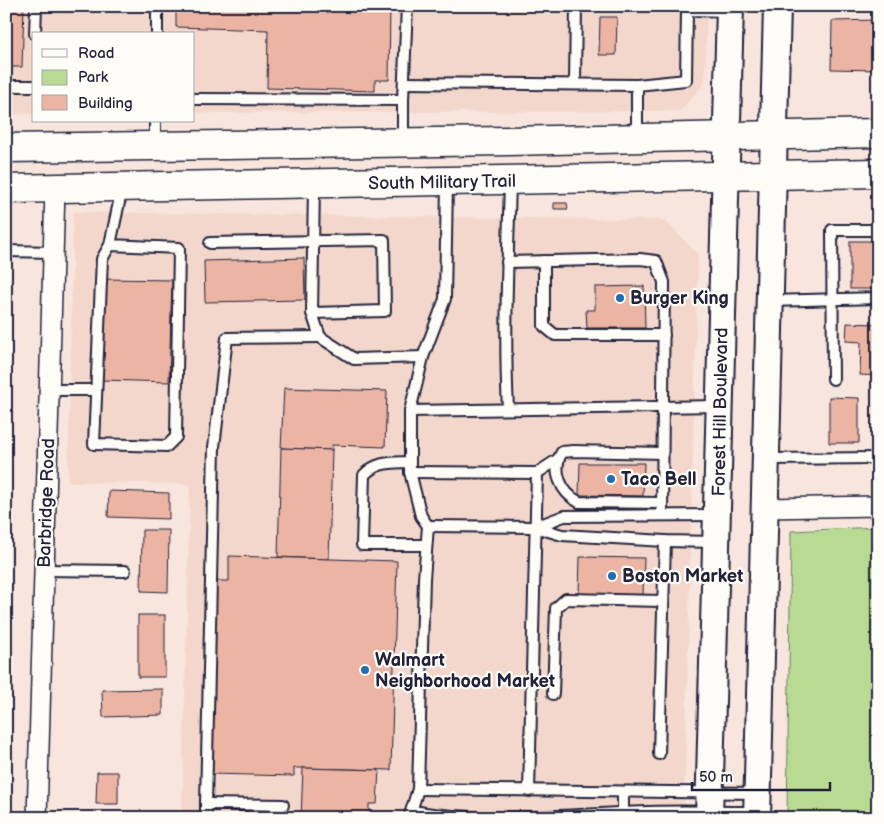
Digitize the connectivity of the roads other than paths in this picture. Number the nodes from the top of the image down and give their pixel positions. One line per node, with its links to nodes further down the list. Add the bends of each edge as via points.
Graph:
1 (36, 6): 7 (lane)
2 (157, 6): 8 (lane)
3 (407, 6): 9 (lane)
4 (576, 6): 10 (lane)
5 (776, 6): 18 (main road)
6 (730, 9): 12 (lane, via 687,10 686,80); 19 (main road, Forest Hill Boulevard)
7 (35, 32)
8 (157, 32)
9 (404, 83): 10 (lane); 15 (lane)
10 (575, 84): 12 (lane)
11 (32, 85): 13 (lane)
12 (637, 85): 20 (lane)
13 (6, 86)
14 (195, 98): 15 (lane)
15 (403, 100): 21 (lane)
16 (878, 133): 18 (main road)
17 (155, 134): 22 (main road); 23 (main road)
18 (773, 135): 19 (main road); 26 (main road)
19 (727, 136): 20 (main road); 27 (main road, Forest Hill Boulevard)
20 (637, 138): 21 (main road)
21 (403, 142): 22 (main road)
22 (224, 145): 24 (main road, via 178,163)
23 (6, 148)
24 (6, 165)
25 (878, 173): 26 (main road, South Military Trail)
26 (772, 175): 27 (main road, South Military Trail); 44 (main road)
27 (726, 176): 28 (main road, South Military Trail); 53 (main road, Forest Hill Boulevard)
28 (510, 181): 29 (main road, South Military Trail); 41 (lane)
29 (447, 182): 30 (main road, South Military Trail); 48 (lane, via 445,299)
30 (314, 184): 31 (main road, South Military Trail); 35 (lane)
31 (122, 188): 32 (main road, South Military Trail); 37 (lane)
32 (55, 189): 33 (main road, South Military Trail); 39 (street, Barbridge Road)
33 (6, 190)
34 (878, 230): 43 (lane, via 832,230)
35 (313, 242): 36 (lane); 45 (lane); 45 (lane, via 384,240 385,311)
36 (210, 243)
37 (110, 245): 51 (lane, via 102,259); 51 (lane, via 179,248 176,437 167,446 94,444)
38 (6, 251): 39 (lane)
39 (54, 252): 50 (street, Barbridge Road)
40 (544, 261): 41 (lane); 46 (lane, via 640,259 656,262 664,282); 46 (lane, via 544,326 555,335)
41 (507, 262): 54 (lane)
42 (878, 298): 43 (lane)
43 (832, 299): 44 (lane); 49 (lane)
44 (769, 301): 58 (main road)
45 (312, 313): 47 (lane)
46 (664, 335): 52 (lane)
47 (320, 337): 48 (lane, via 354,359); 80 (lane, via 227,338 214,447)
48 (423, 357): 55 (lane)
49 (833, 379)
50 (50, 390): 51 (lane); 72 (street, Barbridge Road)
51 (96, 390)
52 (663, 406): 53 (lane); 54 (lane); 56 (lane)
53 (720, 406): 66 (main road, Forest Hill Boulevard)
54 (508, 409): 55 (lane)
55 (410, 411): 60 (lane)
56 (662, 453): 59 (lane, via 573,450 562,452); 62 (lane)
57 (878, 458): 58 (lane)
58 (766, 459): 64 (main road)
59 (557, 460): 61 (lane); 62 (lane, via 561,484 570,498 579,502)
60 (410, 467): 61 (lane); 67 (lane, via 421,516); 71 (lane, via 381,464 364,475 362,545)
61 (537, 473): 68 (lane)
62 (662, 503): 65 (lane)
63 (878, 506): 64 (street)
64 (765, 508): 83 (main road)
65 (662, 514): 66 (lane); 68 (lane, via 564,516)
66 (718, 514): 70 (main road, Forest Hill Boulevard)
67 (428, 526): 68 (lane); 71 (lane)
68 (535, 527): 69 (lane, via 562,535); 78 (lane)
69 (665, 541): 70 (lane); 74 (lane)
70 (717, 542): 82 (main road, Forest Hill Boulevard)
71 (426, 545): 77 (lane)
72 (44, 570): 73 (lane); 86 (street, Barbridge Road)
73 (125, 571)
74 (663, 601): 75 (lane, via 566,599 561,603 556,608); 76 (lane)
75 (553, 694)
76 (659, 754)
77 (418, 789): 78 (lane); 84 (lane)
78 (529, 791): 79 (lane)
79 (623, 792): 82 (lane); 85 (lane)
80 (206, 804): 81 (lane); 87 (lane)
81 (283, 805)
82 (710, 808): 83 (lane); 83 (lane); 85 (lane)
83 (757, 808)
84 (410, 815): 85 (lane)
85 (623, 815)
86 (37, 818)
87 (206, 818)

